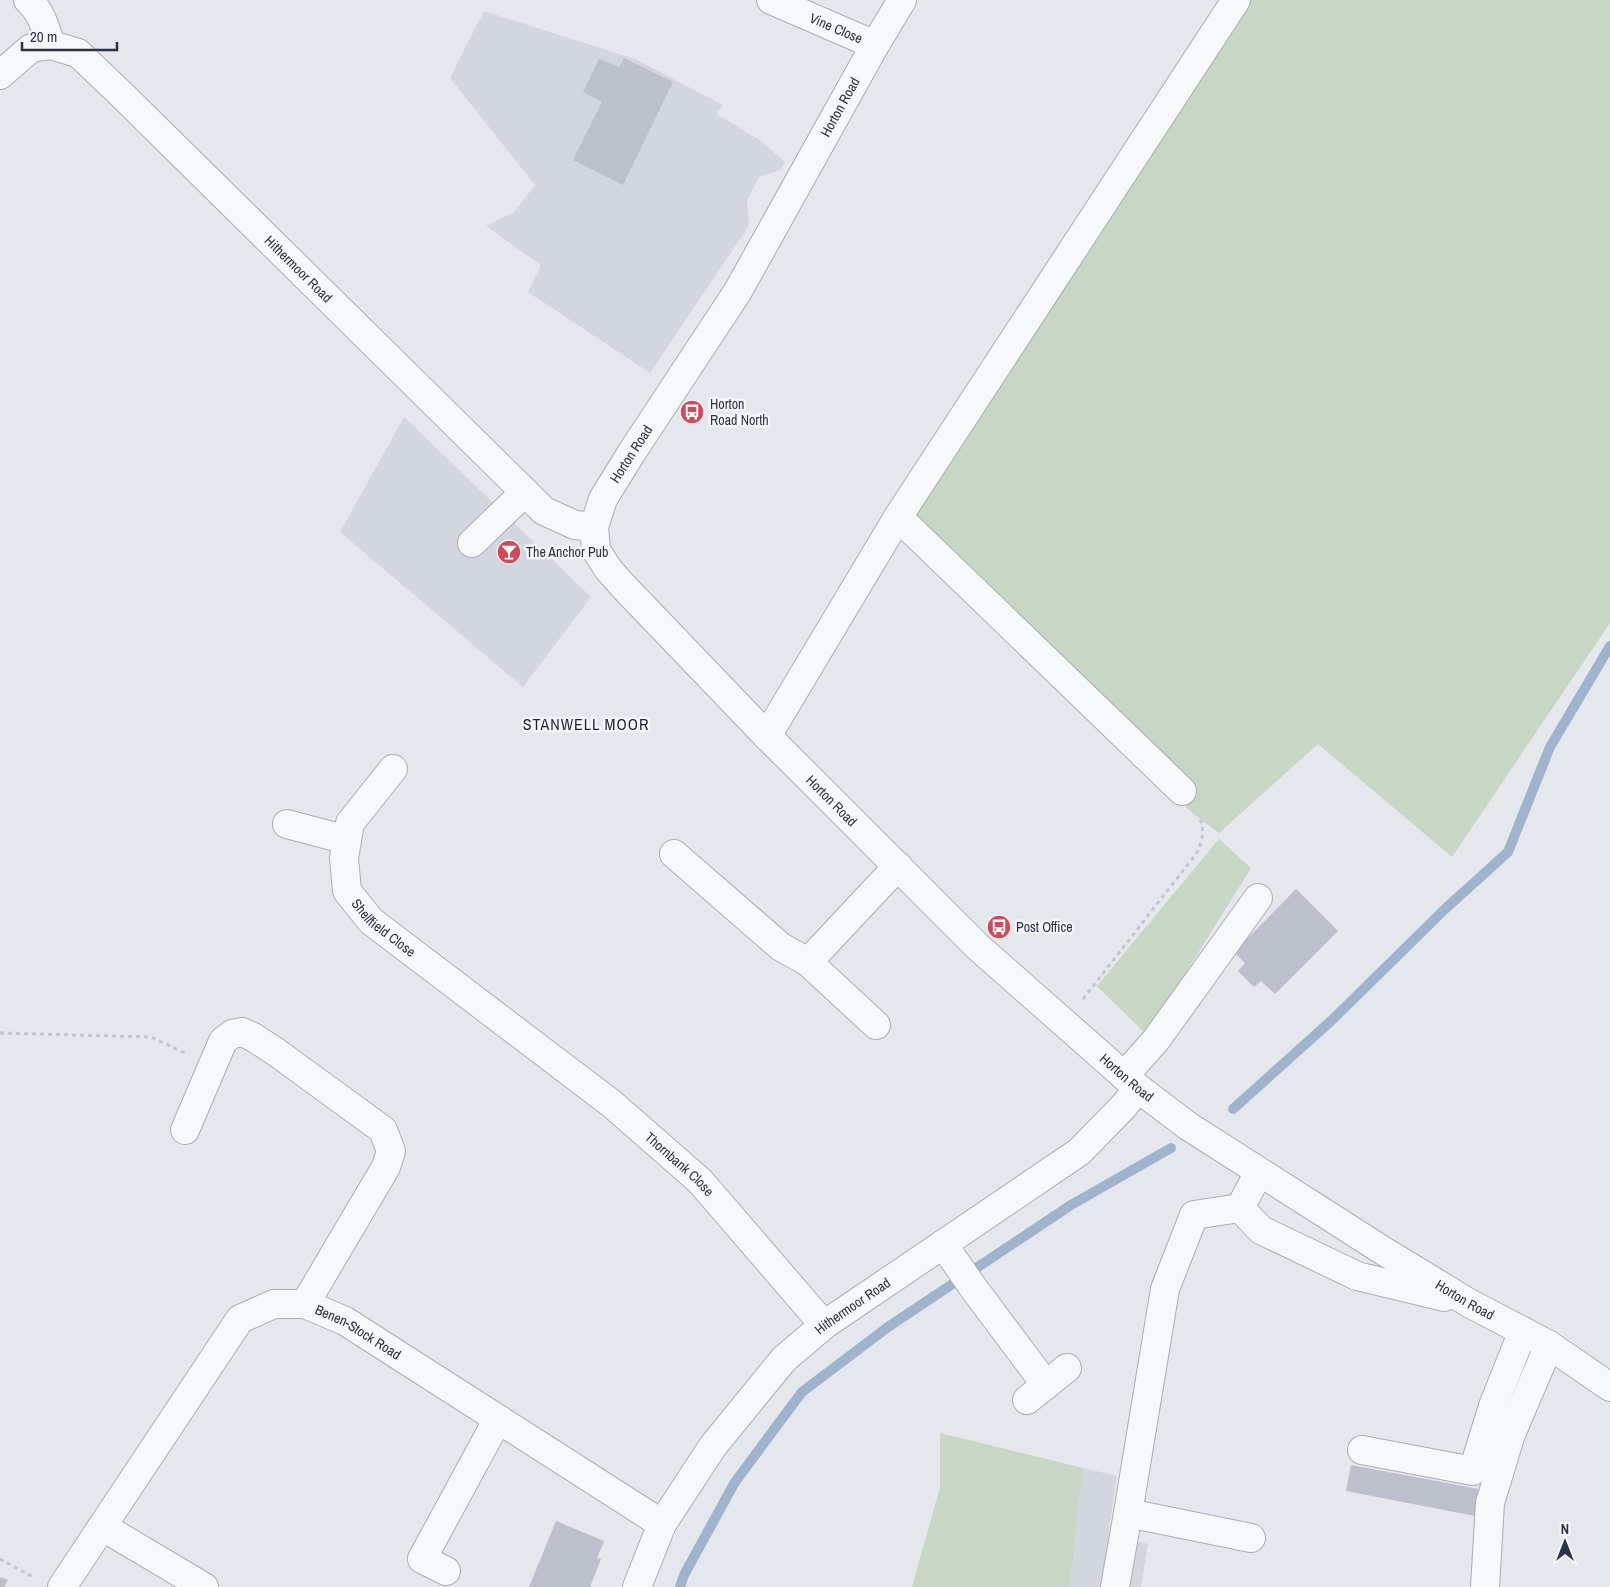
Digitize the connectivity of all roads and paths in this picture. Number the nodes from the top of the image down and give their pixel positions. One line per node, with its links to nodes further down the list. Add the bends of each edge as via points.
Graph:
1 (28, 0): 6 (street, via 42,17)
2 (771, 0): 5 (street, Vine Close)
3 (902, 0): 5 (street, Horton Road)
4 (1236, 0): 9 (street)
5 (874, 45): 10 (street, Horton Road, via 738,291 603,499)
6 (51, 46): 7 (street, Hithermoor Road, via 31,48); 8 (street, Hithermoor Road, via 78,53)
7 (0, 75)
8 (525, 492): 10 (street, Hithermoor Road, via 544,511 575,525); 11 (street)
9 (898, 517): 12 (street); 14 (street)
10 (594, 527): 12 (street, Horton Road, via 596,550 608,569)
11 (472, 543)
12 (767, 736): 18 (street, Horton Road)
13 (393, 768): 16 (street, Shellfield Close, via 350,823)
14 (1182, 791): 22 (path, via 1195,806 1203,826 1202,843)
15 (287, 824): 16 (street)
16 (347, 840): 23 (street, Shellfield Close, via 344,858 347,891 371,921)
17 (674, 854): 20 (street, via 781,947)
18 (898, 866): 20 (street); 22 (street, Horton Road, via 978,947)
19 (1258, 898): 26 (street, Hithermoor Road, via 1156,1040)
20 (808, 962): 21 (street)
21 (876, 1024)
22 (1064, 1024): 26 (street, Horton Road)
23 (511, 1027): 33 (street, Thornbank Close, via 612,1104 700,1181)
24 (0, 1033): 25 (path, via 151,1037)
25 (213, 1066): 27 (street); 32 (street, via 223,1041 232,1034 242,1032 253,1037 382,1130 392,1151 386,1167)
26 (1131, 1082): 28 (street, Horton Road, via 1188,1126); 30 (street, Hithermoor Road, via 1124,1106 1079,1152)
27 (185, 1130)
28 (1259, 1172): 29 (street); 31 (street, Horton Road)
29 (1240, 1208): 31 (street, via 1261,1230 1357,1276); 40 (street, via 1194,1216 1165,1289)
30 (948, 1251): 33 (street, Hithermoor Road); 36 (street, via 1037,1392)
31 (1469, 1303): 34 (street, Horton Road)
32 (304, 1304): 38 (street, Benen-Stock Road, via 344,1321); 42 (street, Benen-Stock Road, via 274,1304 240,1319)
33 (824, 1325): 41 (street, Hithermoor Road, via 784,1359 713,1446)
34 (1523, 1331): 35 (street, Horton Road); 39 (street, via 1493,1406 1473,1471)
35 (1549, 1344): 37 (street, Horton Road); 50 (street, via 1511,1434 1490,1503)
36 (1068, 1368)
37 (1610, 1386)
38 (498, 1419): 41 (street, Benen-Stock Road); 45 (street, via 422,1559)
39 (1362, 1450)
40 (1128, 1513): 43 (street); 49 (street)
41 (662, 1524): 48 (street, Hithermoor Road)
42 (103, 1527): 46 (street, Benen-Stock Road); 47 (street)
43 (1251, 1538)
44 (0, 1559): 46 (path)
45 (446, 1572)
46 (52, 1585)
47 (204, 1587)
48 (637, 1587)
49 (1115, 1587)
50 (1485, 1587)

